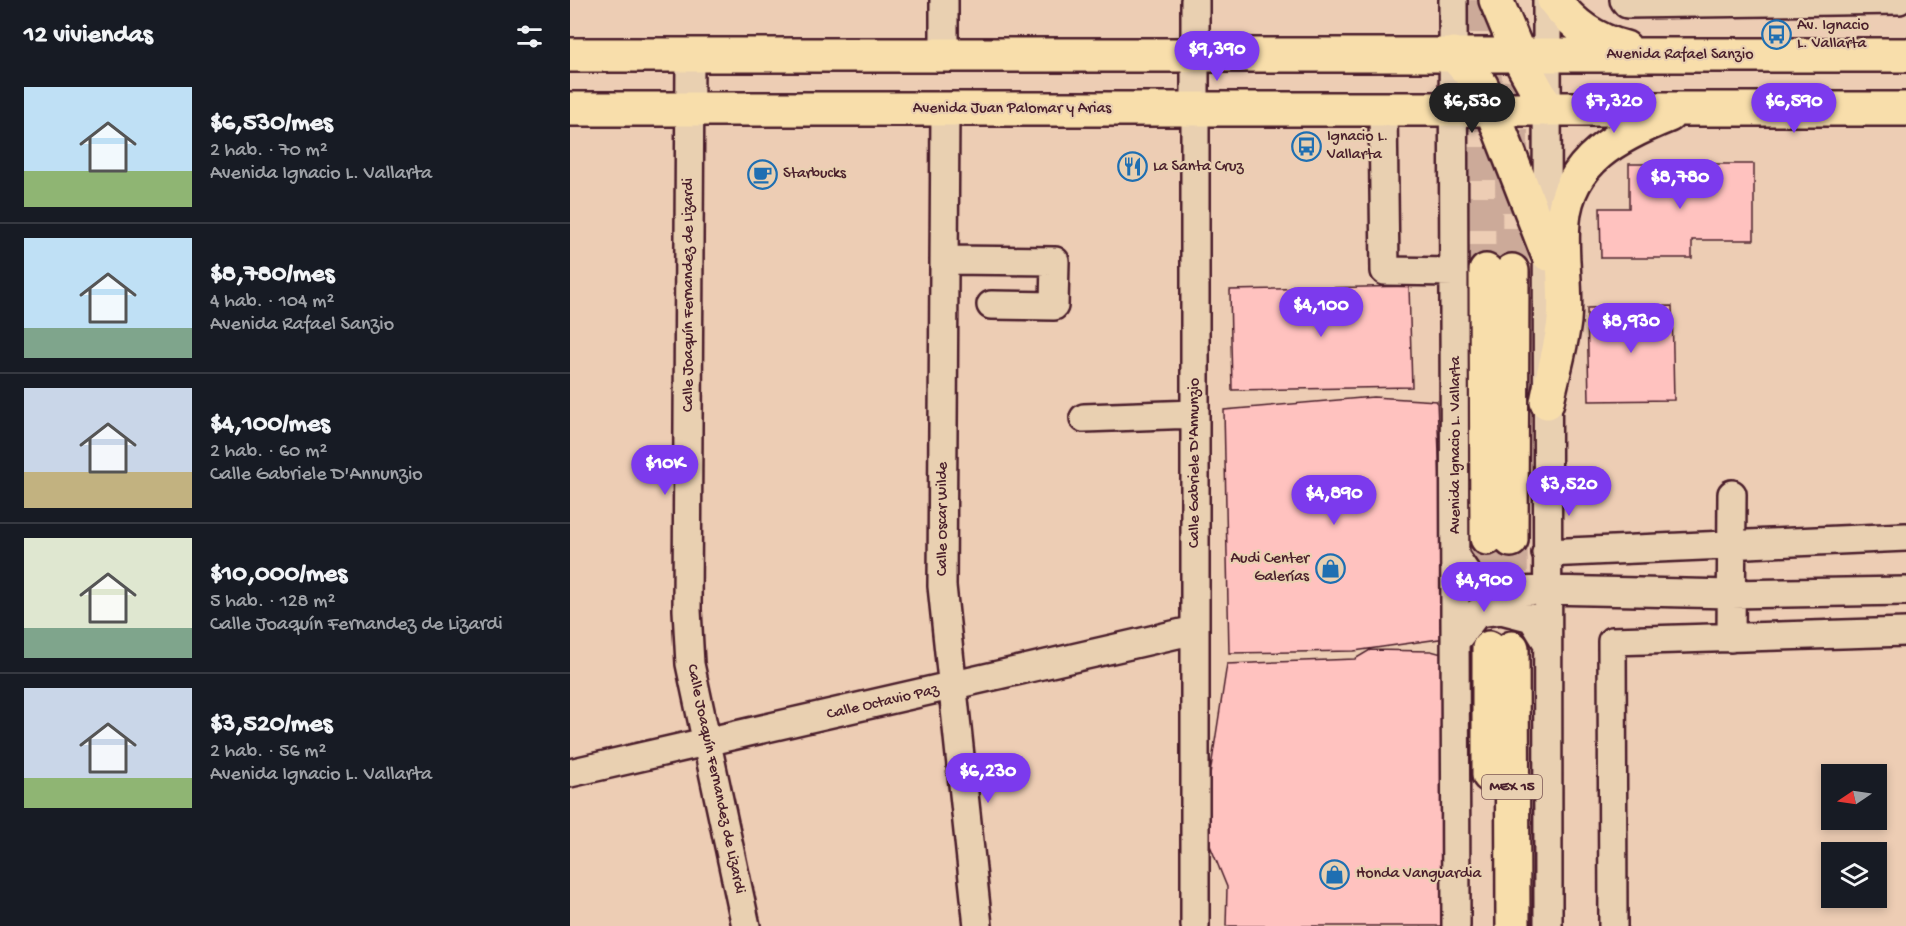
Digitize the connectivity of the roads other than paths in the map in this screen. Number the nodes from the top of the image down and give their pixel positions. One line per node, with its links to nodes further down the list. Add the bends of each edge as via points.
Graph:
1 (944, 0): 9 (street)
2 (1194, 0): 13 (street, Calle Gabriele D'Annunzio)
3 (1453, 0): 10 (street, Avenida Ignacio L. Vallarta)
4 (1496, 0): 14 (main road)
5 (1547, 0): 14 (street)
6 (1554, 0): 15 (main road, via 1569,20 1590,35)
7 (1624, 0): 8 (street, via 1627,4)
8 (1899, 0)
9 (944, 54): 12 (main road); 13 (main road)
10 (1453, 54): 13 (main road); 14 (main road, Avenida Rafael Sanzio); 17 (street, Avenida Ignacio L. Vallarta); 18 (main road, via 1481,85)
11 (570, 55): 12 (main road)
12 (690, 55): 21 (street, Calle Joaquín Fernandez de Lizardi)
13 (1195, 55): 26 (street, Calle Gabriele D'Annunzio)
14 (1532, 55): 15 (main road, Avenida Rafael Sanzio); 19 (main road)
15 (1647, 55): 16 (main road, Avenida Rafael Sanzio)
16 (1906, 55)
17 (1453, 108): 18 (main road); 23 (main road, Avenida Juan Palomar y Arias); 30 (street, Avenida Ignacio L. Vallarta)
18 (1491, 108): 19 (main road); 27 (main road)
19 (1547, 108): 24 (main road); 27 (street)
20 (570, 109): 21 (main road, Avenida Juan Palomar y Arias)
21 (690, 109): 22 (main road, Avenida Juan Palomar y Arias); 50 (street, Calle Joaquín Fernandez de Lizardi, via 687,610 690,664)
22 (945, 109): 26 (main road, Avenida Juan Palomar y Arias); 28 (street, Calle Oscar Wilde)
23 (1383, 109): 26 (main road, Avenida Juan Palomar y Arias); 30 (street, via 1385,271)
24 (1682, 109): 25 (main road); 32 (main road, via 1610,142 1586,162 1570,189 1563,220 1564,322)
25 (1906, 109)
26 (1195, 110): 33 (street, Calle Gabriele D'Annunzio)
27 (1548, 254): 32 (street)
28 (944, 260): 31 (street, via 1055,261 1054,306); 49 (street, Calle Oscar Wilde, via 942,586)
29 (1499, 271): 37 (main road)
30 (1454, 272): 40 (street, Avenida Ignacio L. Vallarta)
31 (991, 305)
32 (1547, 402): 39 (street)
33 (1195, 414): 34 (street); 44 (street, Calle Gabriele D'Annunzio)
34 (1084, 418)
35 (1732, 494): 38 (street)
36 (1906, 537): 38 (street)
37 (1499, 539)
38 (1732, 544): 39 (street); 43 (street)
39 (1546, 553): 41 (street)
40 (1456, 558): 41 (street, via 1472,582 1492,592); 48 (street, Avenida Ignacio L. Vallarta)
41 (1546, 590): 43 (street); 47 (street)
42 (1906, 591): 43 (street)
43 (1731, 594): 46 (street)
44 (1195, 630): 49 (street, Calle Octavio Paz); 54 (street, Calle Gabriele D'Annunzio)
45 (1906, 632): 46 (street)
46 (1731, 638): 59 (street, via 1612,641)
47 (1546, 641): 48 (street, via 1532,618 1501,610 1477,613); 58 (street)
48 (1455, 642): 55 (street, Avenida Ignacio L. Vallarta)
49 (953, 686): 50 (street, Calle Octavio Paz); 53 (street, Calle Oscar Wilde)
50 (706, 744): 51 (street, Calle Octavio Paz); 52 (street, Calle Joaquín Fernandez de Lizardi)
51 (570, 773)
52 (746, 926)
53 (978, 926)
54 (1195, 926)
55 (1456, 926)
56 (1490, 926): 57 (main road, MEX 15, via 1500,648)
57 (1513, 926)
58 (1548, 926)
59 (1613, 926)

